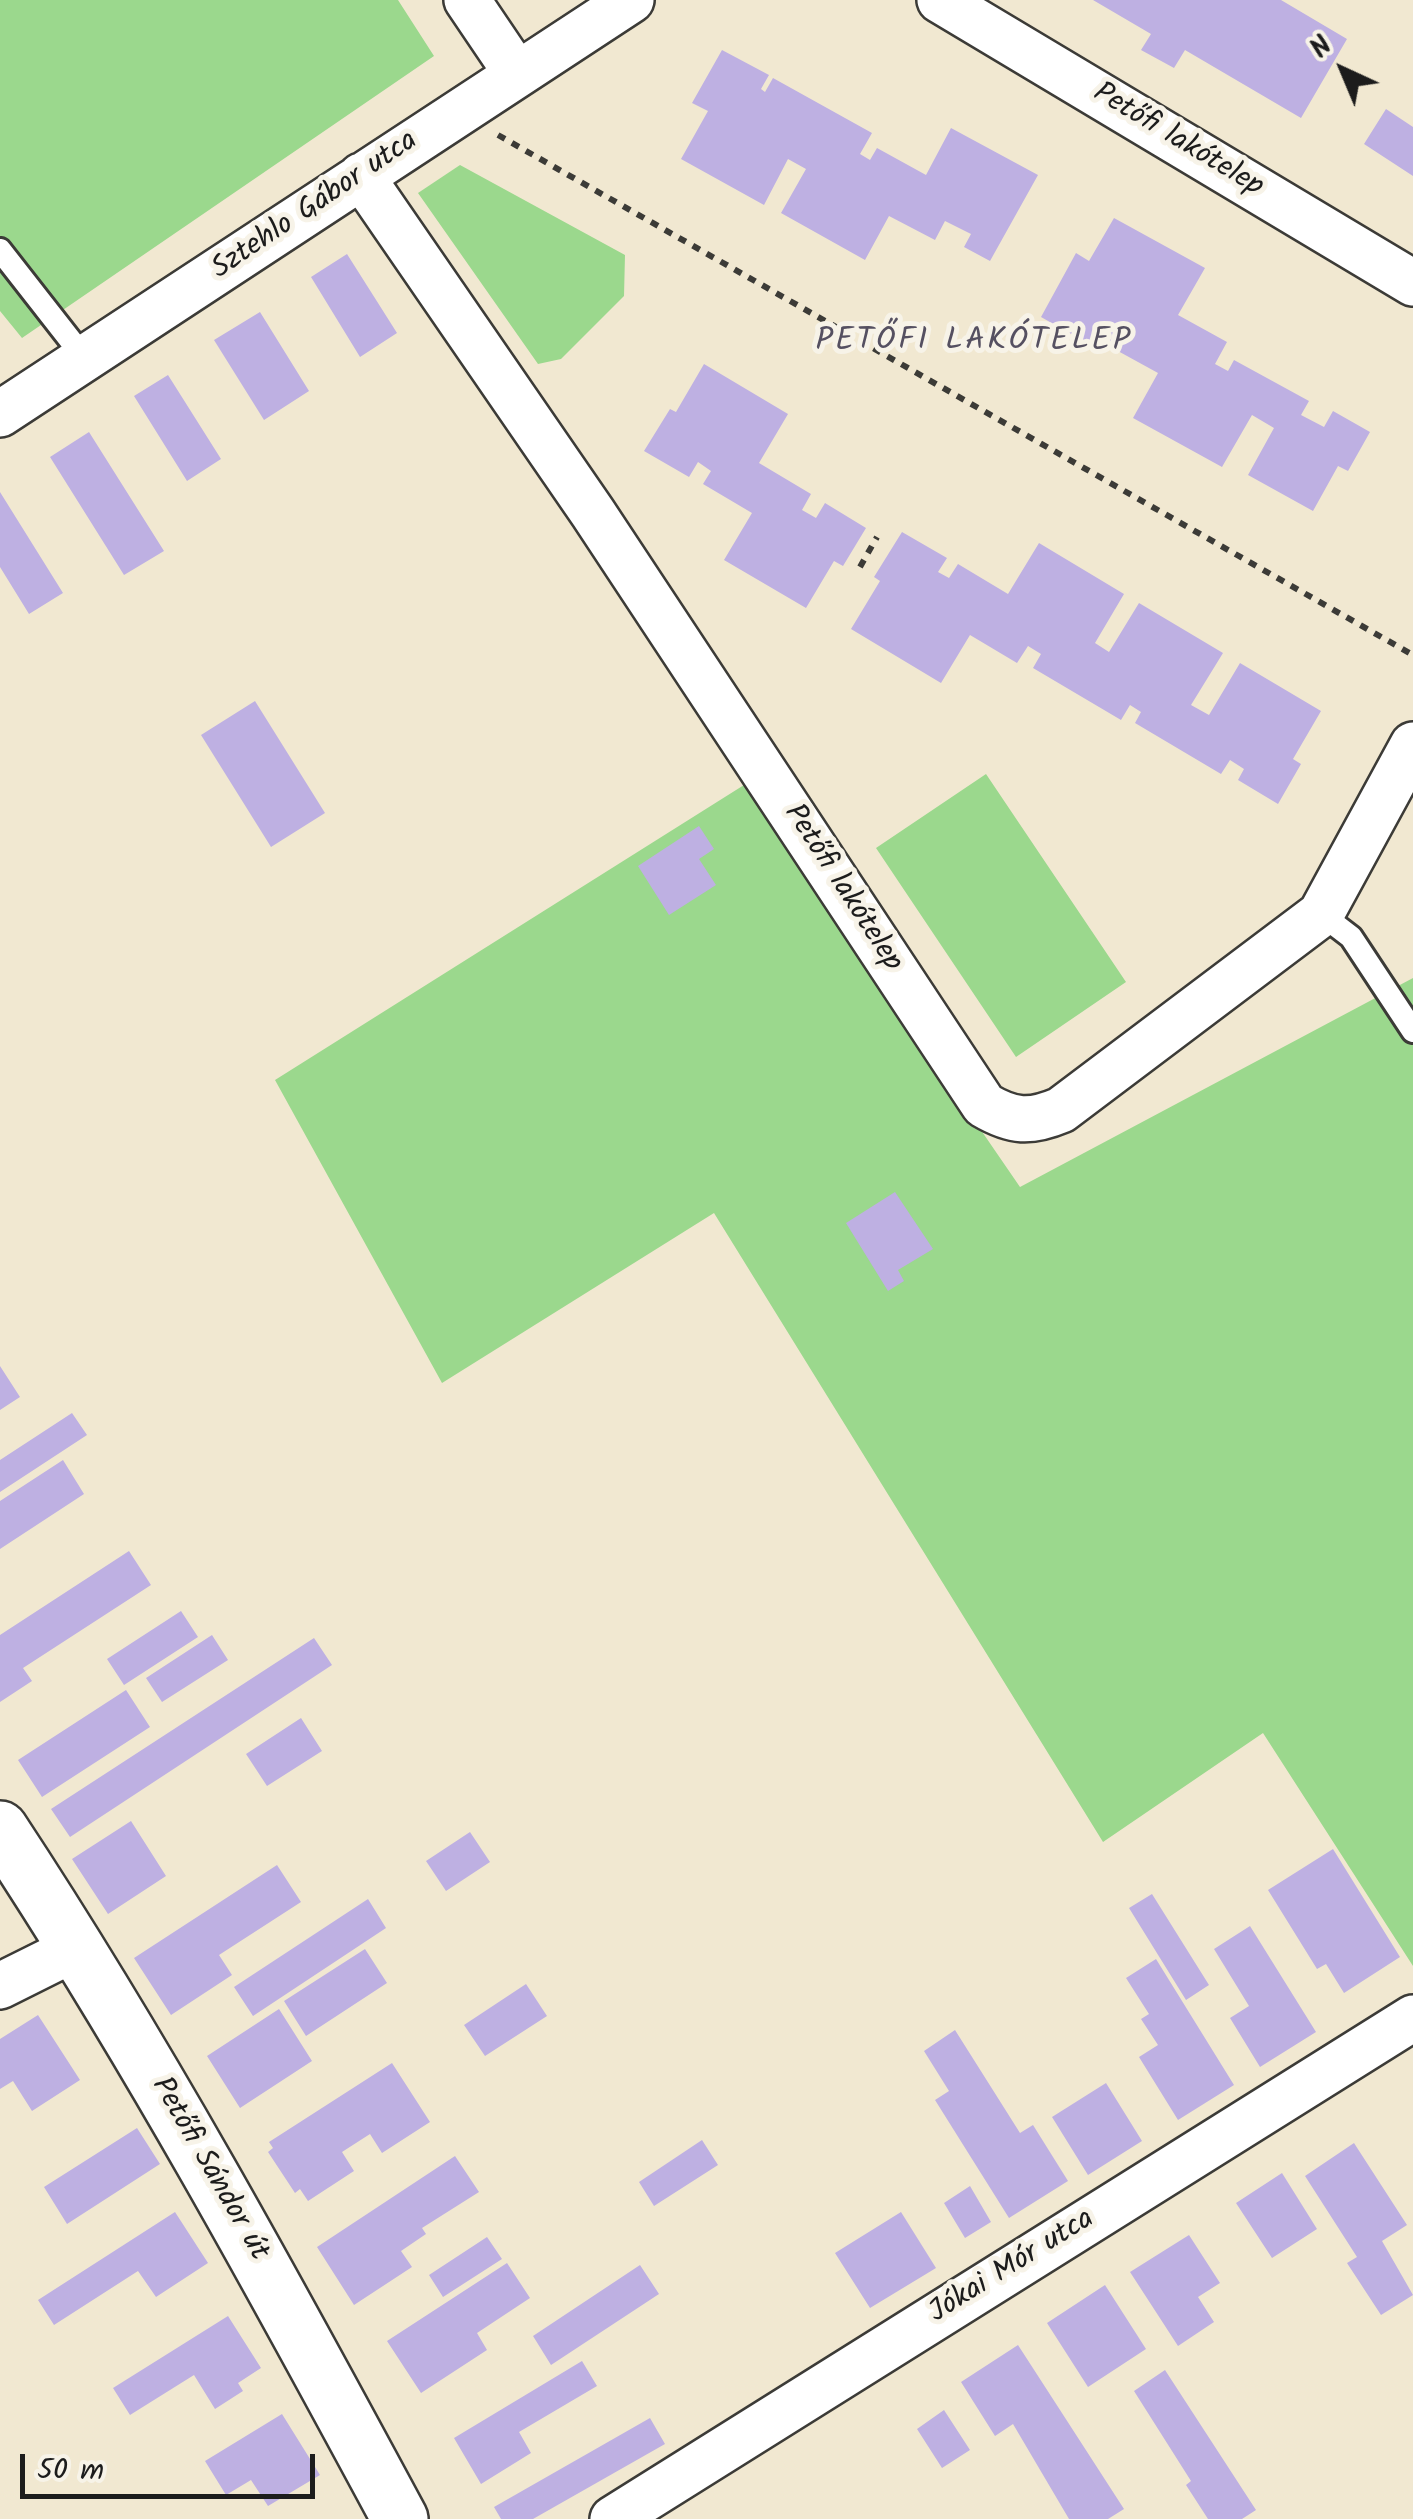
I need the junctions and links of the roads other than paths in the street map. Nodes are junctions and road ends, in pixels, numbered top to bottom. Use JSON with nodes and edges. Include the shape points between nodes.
{"nodes":[{"id":1,"x":467,"y":0,"type":"edge"},
{"id":2,"x":632,"y":0,"type":"edge"},
{"id":3,"x":940,"y":0,"type":"edge"},
{"id":4,"x":516,"y":74,"type":"junction"},
{"id":5,"x":360,"y":176,"type":"junction"},
{"id":6,"x":0,"y":250,"type":"edge"},
{"id":7,"x":1413,"y":283,"type":"edge"},
{"id":8,"x":86,"y":360,"type":"junction"},
{"id":9,"x":0,"y":414,"type":"edge"},
{"id":10,"x":1413,"y":744,"type":"edge"},
{"id":11,"x":1321,"y":914,"type":"junction"},
{"id":12,"x":1413,"y":1030,"type":"edge"},
{"id":13,"x":0,"y":1830,"type":"edge"},
{"id":14,"x":78,"y":1947,"type":"junction"},
{"id":15,"x":0,"y":1986,"type":"edge"},
{"id":16,"x":1413,"y":2018,"type":"edge"},
{"id":17,"x":400,"y":2519,"type":"edge"},
{"id":18,"x":613,"y":2519,"type":"edge"}],
"edges":[{"from":1,"to":4,"type":"street"},
{"from":2,"to":4,"type":"street","name":"Sztehlo Gábor utca"},
{"from":3,"to":7,"type":"street","name":"Petőfi lakótelep"},
{"from":4,"to":5,"type":"street","name":"Sztehlo Gábor utca"},
{"from":5,"to":8,"type":"street","name":"Sztehlo Gábor utca"},
{"from":5,"to":11,"type":"street","name":"Petőfi lakótelep","via":[[593,512],[984,1104],[1024,1122],[1061,1110]]},
{"from":6,"to":8,"type":"lane"},
{"from":8,"to":9,"type":"street","name":"Sztehlo Gábor utca"},
{"from":10,"to":11,"type":"street","name":"Petőfi lakótelep"},
{"from":11,"to":12,"type":"lane","via":[[1350,937]]},
{"from":13,"to":14,"type":"main road","name":"Petőfi Sándor út"},
{"from":14,"to":15,"type":"street"},
{"from":14,"to":17,"type":"main road","name":"Petőfi Sándor út","via":[[261,2260]]},
{"from":16,"to":18,"type":"street","name":"Jókai Mór utca"}]}
